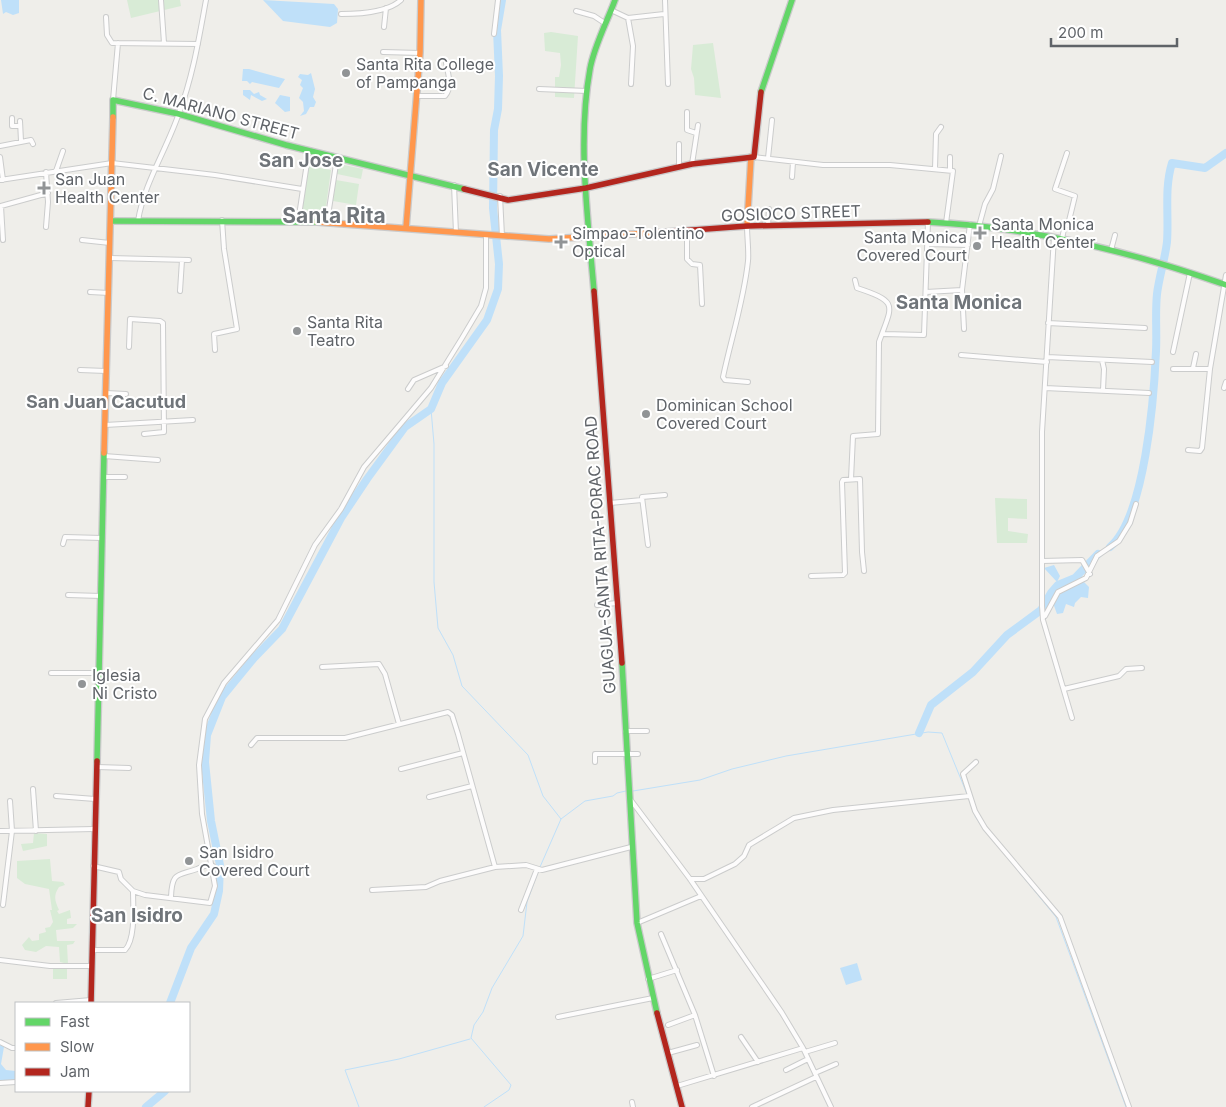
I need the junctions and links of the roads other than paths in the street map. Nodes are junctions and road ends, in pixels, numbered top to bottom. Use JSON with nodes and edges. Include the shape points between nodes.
{"nodes":[{"id":1,"x":161,"y":0,"type":"edge"},
{"id":2,"x":206,"y":0,"type":"edge"},
{"id":3,"x":400,"y":0,"type":"edge"},
{"id":4,"x":421,"y":0,"type":"edge"},
{"id":5,"x":498,"y":0,"type":"edge"},
{"id":6,"x":615,"y":0,"type":"edge"},
{"id":7,"x":665,"y":0,"type":"edge"},
{"id":8,"x":792,"y":0,"type":"edge"},
{"id":9,"x":386,"y":8,"type":"junction"},
{"id":10,"x":611,"y":10,"type":"junction"},
{"id":11,"x":576,"y":11,"type":"dead end"},
{"id":12,"x":341,"y":14,"type":"dead end"},
{"id":13,"x":664,"y":14,"type":"junction"},
{"id":14,"x":106,"y":17,"type":"dead end"},
{"id":15,"x":628,"y":18,"type":"junction"},
{"id":16,"x":606,"y":24,"type":"junction"},
{"id":17,"x":384,"y":27,"type":"dead end"},
{"id":18,"x":494,"y":34,"type":"dead end"},
{"id":19,"x":118,"y":43,"type":"junction"},
{"id":20,"x":164,"y":43,"type":"junction"},
{"id":21,"x":198,"y":44,"type":"junction"},
{"id":22,"x":383,"y":52,"type":"dead end"},
{"id":23,"x":420,"y":52,"type":"junction"},
{"id":24,"x":446,"y":63,"type":"dead end"},
{"id":25,"x":631,"y":84,"type":"dead end"},
{"id":26,"x":668,"y":84,"type":"dead end"},
{"id":27,"x":539,"y":89,"type":"dead end"},
{"id":28,"x":587,"y":91,"type":"junction"},
{"id":29,"x":417,"y":96,"type":"junction"},
{"id":30,"x":112,"y":100,"type":"junction"},
{"id":31,"x":687,"y":112,"type":"dead end"},
{"id":32,"x":179,"y":114,"type":"junction"},
{"id":33,"x":12,"y":118,"type":"dead end"},
{"id":34,"x":772,"y":120,"type":"dead end"},
{"id":35,"x":698,"y":125,"type":"dead end"},
{"id":36,"x":941,"y":127,"type":"dead end"},
{"id":37,"x":696,"y":133,"type":"junction"},
{"id":38,"x":21,"y":141,"type":"junction"},
{"id":39,"x":33,"y":144,"type":"dead end"},
{"id":40,"x":679,"y":144,"type":"dead end"},
{"id":41,"x":0,"y":146,"type":"edge"},
{"id":42,"x":309,"y":150,"type":"junction"},
{"id":43,"x":63,"y":151,"type":"dead end"},
{"id":44,"x":1067,"y":153,"type":"dead end"},
{"id":45,"x":1001,"y":156,"type":"dead end"},
{"id":46,"x":0,"y":157,"type":"edge"},
{"id":47,"x":752,"y":157,"type":"junction"},
{"id":48,"x":950,"y":157,"type":"dead end"},
{"id":49,"x":337,"y":158,"type":"junction"},
{"id":50,"x":768,"y":158,"type":"junction"},
{"id":51,"x":793,"y":162,"type":"junction"},
{"id":52,"x":112,"y":163,"type":"junction"},
{"id":53,"x":692,"y":164,"type":"junction"},
{"id":54,"x":679,"y":166,"type":"junction"},
{"id":55,"x":157,"y":168,"type":"junction"},
{"id":56,"x":935,"y":169,"type":"junction"},
{"id":57,"x":950,"y":170,"type":"junction"},
{"id":58,"x":56,"y":171,"type":"junction"},
{"id":59,"x":46,"y":172,"type":"junction"},
{"id":60,"x":411,"y":174,"type":"junction"},
{"id":61,"x":792,"y":177,"type":"dead end"},
{"id":62,"x":1,"y":180,"type":"edge"},
{"id":63,"x":454,"y":185,"type":"junction"},
{"id":64,"x":586,"y":188,"type":"junction"},
{"id":65,"x":302,"y":189,"type":"junction"},
{"id":66,"x":48,"y":193,"type":"junction"},
{"id":67,"x":499,"y":196,"type":"junction"},
{"id":68,"x":769,"y":209,"type":"dead end"},
{"id":69,"x":222,"y":220,"type":"junction"},
{"id":70,"x":111,"y":221,"type":"junction"},
{"id":71,"x":138,"y":221,"type":"junction"},
{"id":72,"x":298,"y":222,"type":"junction"},
{"id":73,"x":327,"y":222,"type":"junction"},
{"id":74,"x":928,"y":222,"type":"junction"},
{"id":75,"x":946,"y":223,"type":"junction"},
{"id":76,"x":970,"y":224,"type":"junction"},
{"id":77,"x":747,"y":226,"type":"junction"},
{"id":78,"x":768,"y":226,"type":"junction"},
{"id":79,"x":979,"y":226,"type":"junction"},
{"id":80,"x":46,"y":227,"type":"dead end"},
{"id":81,"x":406,"y":228,"type":"junction"},
{"id":82,"x":687,"y":232,"type":"junction"},
{"id":83,"x":456,"y":233,"type":"junction"},
{"id":84,"x":1116,"y":235,"type":"dead end"},
{"id":85,"x":488,"y":236,"type":"junction"},
{"id":86,"x":501,"y":236,"type":"junction"},
{"id":87,"x":1054,"y":237,"type":"junction"},
{"id":88,"x":590,"y":238,"type":"junction"},
{"id":89,"x":1062,"y":239,"type":"junction"},
{"id":90,"x":4,"y":240,"type":"dead end"},
{"id":91,"x":82,"y":240,"type":"dead end"},
{"id":92,"x":110,"y":242,"type":"junction"},
{"id":93,"x":927,"y":244,"type":"junction"},
{"id":94,"x":968,"y":245,"type":"junction"},
{"id":95,"x":1111,"y":250,"type":"junction"},
{"id":96,"x":110,"y":258,"type":"junction"},
{"id":97,"x":182,"y":260,"type":"junction"},
{"id":98,"x":190,"y":260,"type":"dead end"},
{"id":99,"x":1190,"y":273,"type":"junction"},
{"id":100,"x":1226,"y":275,"type":"edge"},
{"id":101,"x":855,"y":280,"type":"dead end"},
{"id":102,"x":1225,"y":284,"type":"edge"},
{"id":103,"x":962,"y":290,"type":"junction"},
{"id":104,"x":180,"y":291,"type":"dead end"},
{"id":105,"x":90,"y":292,"type":"dead end"},
{"id":106,"x":926,"y":292,"type":"junction"},
{"id":107,"x":109,"y":293,"type":"junction"},
{"id":108,"x":702,"y":304,"type":"dead end"},
{"id":109,"x":1048,"y":323,"type":"junction"},
{"id":110,"x":1145,"y":328,"type":"dead end"},
{"id":111,"x":964,"y":329,"type":"dead end"},
{"id":112,"x":884,"y":334,"type":"junction"},
{"id":113,"x":130,"y":347,"type":"dead end"},
{"id":114,"x":215,"y":350,"type":"dead end"},
{"id":115,"x":1173,"y":352,"type":"dead end"},
{"id":116,"x":1196,"y":354,"type":"dead end"},
{"id":117,"x":962,"y":355,"type":"dead end"},
{"id":118,"x":1047,"y":357,"type":"junction"},
{"id":119,"x":1102,"y":360,"type":"junction"},
{"id":120,"x":1046,"y":362,"type":"junction"},
{"id":121,"x":1152,"y":362,"type":"dead end"},
{"id":122,"x":446,"y":366,"type":"junction"},
{"id":123,"x":1193,"y":368,"type":"junction"},
{"id":124,"x":1210,"y":368,"type":"junction"},
{"id":125,"x":1173,"y":369,"type":"dead end"},
{"id":126,"x":80,"y":370,"type":"dead end"},
{"id":127,"x":106,"y":371,"type":"junction"},
{"id":128,"x":748,"y":382,"type":"dead end"},
{"id":129,"x":1226,"y":382,"type":"edge"},
{"id":130,"x":1045,"y":388,"type":"junction"},
{"id":131,"x":1224,"y":388,"type":"dead end"},
{"id":132,"x":408,"y":389,"type":"dead end"},
{"id":133,"x":1103,"y":390,"type":"junction"},
{"id":134,"x":106,"y":393,"type":"junction"},
{"id":135,"x":1149,"y":393,"type":"dead end"},
{"id":136,"x":126,"y":394,"type":"dead end"},
{"id":137,"x":81,"y":400,"type":"dead end"},
{"id":138,"x":105,"y":403,"type":"junction"},
{"id":139,"x":193,"y":420,"type":"dead end"},
{"id":140,"x":164,"y":423,"type":"junction"},
{"id":141,"x":105,"y":425,"type":"junction"},
{"id":142,"x":144,"y":434,"type":"dead end"},
{"id":143,"x":1188,"y":450,"type":"dead end"},
{"id":144,"x":104,"y":456,"type":"junction"},
{"id":145,"x":158,"y":460,"type":"dead end"},
{"id":146,"x":104,"y":477,"type":"junction"},
{"id":147,"x":125,"y":477,"type":"dead end"},
{"id":148,"x":851,"y":478,"type":"junction"},
{"id":149,"x":665,"y":495,"type":"dead end"},
{"id":150,"x":642,"y":500,"type":"junction"},
{"id":151,"x":610,"y":503,"type":"junction"},
{"id":152,"x":1136,"y":504,"type":"dead end"},
{"id":153,"x":102,"y":538,"type":"junction"},
{"id":154,"x":63,"y":544,"type":"dead end"},
{"id":155,"x":648,"y":545,"type":"dead end"},
{"id":156,"x":1042,"y":561,"type":"junction"},
{"id":157,"x":864,"y":571,"type":"dead end"},
{"id":158,"x":1090,"y":574,"type":"junction"},
{"id":159,"x":811,"y":576,"type":"dead end"},
{"id":160,"x":68,"y":596,"type":"dead end"},
{"id":161,"x":101,"y":596,"type":"junction"},
{"id":162,"x":617,"y":603,"type":"junction"},
{"id":163,"x":597,"y":605,"type":"dead end"},
{"id":164,"x":1044,"y":615,"type":"junction"},
{"id":165,"x":322,"y":666,"type":"dead end"},
{"id":166,"x":1142,"y":668,"type":"dead end"},
{"id":167,"x":51,"y":673,"type":"dead end"},
{"id":168,"x":100,"y":673,"type":"junction"},
{"id":169,"x":1064,"y":688,"type":"junction"},
{"id":170,"x":1072,"y":718,"type":"dead end"},
{"id":171,"x":400,"y":724,"type":"junction"},
{"id":172,"x":625,"y":731,"type":"junction"},
{"id":173,"x":647,"y":731,"type":"dead end"},
{"id":174,"x":251,"y":745,"type":"dead end"},
{"id":175,"x":463,"y":753,"type":"junction"},
{"id":176,"x":626,"y":754,"type":"junction"},
{"id":177,"x":638,"y":754,"type":"dead end"},
{"id":178,"x":595,"y":762,"type":"dead end"},
{"id":179,"x":976,"y":762,"type":"dead end"},
{"id":180,"x":97,"y":767,"type":"junction"},
{"id":181,"x":130,"y":768,"type":"dead end"},
{"id":182,"x":400,"y":769,"type":"dead end"},
{"id":183,"x":472,"y":786,"type":"junction"},
{"id":184,"x":33,"y":789,"type":"dead end"},
{"id":185,"x":628,"y":794,"type":"junction"},
{"id":186,"x":56,"y":796,"type":"dead end"},
{"id":187,"x":969,"y":796,"type":"junction"},
{"id":188,"x":429,"y":797,"type":"dead end"},
{"id":189,"x":95,"y":799,"type":"junction"},
{"id":190,"x":10,"y":801,"type":"dead end"},
{"id":191,"x":94,"y":829,"type":"junction"},
{"id":192,"x":0,"y":831,"type":"edge"},
{"id":193,"x":12,"y":831,"type":"junction"},
{"id":194,"x":36,"y":831,"type":"junction"},
{"id":195,"x":631,"y":847,"type":"junction"},
{"id":196,"x":93,"y":866,"type":"junction"},
{"id":197,"x":212,"y":866,"type":"junction"},
{"id":198,"x":495,"y":866,"type":"junction"},
{"id":199,"x":537,"y":869,"type":"junction"},
{"id":200,"x":690,"y":879,"type":"junction"},
{"id":201,"x":372,"y":890,"type":"dead end"},
{"id":202,"x":132,"y":891,"type":"junction"},
{"id":203,"x":700,"y":896,"type":"junction"},
{"id":204,"x":171,"y":897,"type":"junction"},
{"id":205,"x":3,"y":905,"type":"dead end"},
{"id":206,"x":521,"y":910,"type":"dead end"},
{"id":207,"x":637,"y":923,"type":"junction"},
{"id":208,"x":661,"y":934,"type":"dead end"},
{"id":209,"x":91,"y":950,"type":"junction"},
{"id":210,"x":0,"y":960,"type":"edge"},
{"id":211,"x":91,"y":966,"type":"junction"},
{"id":212,"x":677,"y":970,"type":"junction"},
{"id":213,"x":648,"y":979,"type":"junction"},
{"id":214,"x":653,"y":998,"type":"junction"},
{"id":215,"x":91,"y":1002,"type":"edge"},
{"id":216,"x":695,"y":1014,"type":"junction"},
{"id":217,"x":558,"y":1017,"type":"dead end"},
{"id":218,"x":668,"y":1025,"type":"dead end"},
{"id":219,"x":741,"y":1037,"type":"dead end"},
{"id":220,"x":0,"y":1042,"type":"edge"},
{"id":221,"x":835,"y":1043,"type":"dead end"},
{"id":222,"x":698,"y":1045,"type":"dead end"},
{"id":223,"x":15,"y":1048,"type":"edge"},
{"id":224,"x":804,"y":1050,"type":"junction"},
{"id":225,"x":668,"y":1053,"type":"junction"},
{"id":226,"x":808,"y":1059,"type":"junction"},
{"id":227,"x":758,"y":1062,"type":"junction"},
{"id":228,"x":836,"y":1064,"type":"dead end"},
{"id":229,"x":786,"y":1070,"type":"dead end"},
{"id":230,"x":815,"y":1075,"type":"junction"},
{"id":231,"x":714,"y":1076,"type":"junction"},
{"id":232,"x":15,"y":1082,"type":"edge"},
{"id":233,"x":0,"y":1083,"type":"edge"},
{"id":234,"x":677,"y":1086,"type":"junction"},
{"id":235,"x":89,"y":1092,"type":"edge"},
{"id":236,"x":88,"y":1107,"type":"edge"},
{"id":237,"x":682,"y":1107,"type":"edge"},
{"id":238,"x":752,"y":1107,"type":"edge"},
{"id":239,"x":831,"y":1107,"type":"edge"},
{"id":240,"x":1129,"y":1107,"type":"edge"}],
"edges":[{"from":1,"to":20,"type":"street"},
{"from":2,"to":21,"type":"street"},
{"from":3,"to":9,"type":"street"},
{"from":4,"to":23,"type":"street"},
{"from":5,"to":18,"type":"street"},
{"from":6,"to":10,"type":"street","name":"GUAGUA-SANTA RITA-PORAC ROAD"},
{"from":7,"to":13,"type":"street"},
{"from":8,"to":47,"type":"street","via":[[762,89]]},
{"from":9,"to":12,"type":"street"},
{"from":9,"to":17,"type":"street"},
{"from":10,"to":15,"type":"street"},
{"from":10,"to":16,"type":"street","name":"GUAGUA-SANTA RITA-PORAC ROAD"},
{"from":11,"to":16,"type":"street","via":[[594,16]]},
{"from":13,"to":15,"type":"street"},
{"from":13,"to":26,"type":"street"},
{"from":14,"to":19,"type":"street","via":[[108,39]]},
{"from":15,"to":25,"type":"street","via":[[633,46]]},
{"from":16,"to":28,"type":"street","name":"GUAGUA-SANTA RITA-PORAC ROAD","via":[[590,68]]},
{"from":19,"to":20,"type":"street"},
{"from":19,"to":30,"type":"street"},
{"from":20,"to":21,"type":"street"},
{"from":21,"to":32,"type":"street"},
{"from":22,"to":23,"type":"street"},
{"from":23,"to":29,"type":"street"},
{"from":24,"to":29,"type":"street","via":[[448,93],[445,96]]},
{"from":27,"to":28,"type":"street"},
{"from":28,"to":64,"type":"street","name":"GUAGUA-SANTA RITA-PORAC ROAD"},
{"from":29,"to":60,"type":"street"},
{"from":30,"to":32,"type":"street","name":"C. MARIANO STREET"},
{"from":30,"to":52,"type":"street"},
{"from":31,"to":37,"type":"street","via":[[687,130]]},
{"from":32,"to":42,"type":"street","name":"C. MARIANO STREET"},
{"from":32,"to":55,"type":"street"},
{"from":33,"to":38,"type":"street","via":[[12,126],[20,123]]},
{"from":34,"to":50,"type":"street"},
{"from":35,"to":37,"type":"street"},
{"from":36,"to":56,"type":"street","via":[[936,134]]},
{"from":37,"to":53,"type":"street"},
{"from":38,"to":39,"type":"street","via":[[31,140]]},
{"from":38,"to":41,"type":"street"},
{"from":40,"to":54,"type":"street"},
{"from":42,"to":49,"type":"street","name":"C. MARIANO STREET"},
{"from":42,"to":65,"type":"street"},
{"from":43,"to":58,"type":"street"},
{"from":44,"to":89,"type":"street","via":[[1055,189],[1075,196]]},
{"from":45,"to":79,"type":"street","via":[[994,189],[985,204]]},
{"from":46,"to":62,"type":"street"},
{"from":47,"to":50,"type":"street"},
{"from":47,"to":53,"type":"street","name":"C. MARIANO STREET"},
{"from":47,"to":77,"type":"street"},
{"from":48,"to":57,"type":"street"},
{"from":49,"to":60,"type":"street","name":"C. MARIANO STREET"},
{"from":49,"to":73,"type":"street"},
{"from":50,"to":51,"type":"street"},
{"from":51,"to":56,"type":"street"},
{"from":51,"to":61,"type":"street"},
{"from":52,"to":55,"type":"street"},
{"from":52,"to":58,"type":"street"},
{"from":52,"to":70,"type":"street"},
{"from":53,"to":54,"type":"street","name":"C. MARIANO STREET"},
{"from":54,"to":64,"type":"street","name":"C. MARIANO STREET"},
{"from":55,"to":65,"type":"street"},
{"from":55,"to":71,"type":"street"},
{"from":56,"to":57,"type":"street"},
{"from":57,"to":75,"type":"street","via":[[953,171]]},
{"from":58,"to":59,"type":"street"},
{"from":59,"to":62,"type":"street"},
{"from":59,"to":66,"type":"street"},
{"from":60,"to":63,"type":"street","name":"C. MARIANO STREET"},
{"from":60,"to":81,"type":"street"},
{"from":63,"to":67,"type":"street","name":"C. MARIANO STREET"},
{"from":63,"to":83,"type":"street"},
{"from":64,"to":67,"type":"street","name":"C. MARIANO STREET","via":[[508,200]]},
{"from":64,"to":88,"type":"street","name":"GUAGUA-SANTA RITA-PORAC ROAD"},
{"from":65,"to":72,"type":"street"},
{"from":66,"to":80,"type":"street"},
{"from":66,"to":90,"type":"street","via":[[1,206]]},
{"from":67,"to":86,"type":"street"},
{"from":68,"to":78,"type":"street"},
{"from":69,"to":71,"type":"street","name":"GOSIOCO STREET"},
{"from":69,"to":72,"type":"street","name":"GOSIOCO STREET"},
{"from":69,"to":114,"type":"street","via":[[237,330],[214,334]]},
{"from":70,"to":71,"type":"street","name":"GOSIOCO STREET"},
{"from":70,"to":92,"type":"street"},
{"from":72,"to":73,"type":"street","name":"GOSIOCO STREET"},
{"from":73,"to":81,"type":"street","name":"GOSIOCO STREET"},
{"from":74,"to":75,"type":"street","name":"GOSIOCO STREET"},
{"from":74,"to":78,"type":"street","name":"GOSIOCO STREET"},
{"from":74,"to":93,"type":"street"},
{"from":75,"to":76,"type":"street","name":"GOSIOCO STREET"},
{"from":76,"to":79,"type":"street","name":"GOSIOCO STREET"},
{"from":76,"to":94,"type":"street"},
{"from":77,"to":78,"type":"street","name":"GOSIOCO STREET"},
{"from":77,"to":82,"type":"street","name":"GOSIOCO STREET"},
{"from":77,"to":128,"type":"street","via":[[749,258],[723,377],[725,380]]},
{"from":79,"to":87,"type":"street","name":"GOSIOCO STREET"},
{"from":81,"to":83,"type":"street","name":"GOSIOCO STREET"},
{"from":82,"to":88,"type":"street","name":"GOSIOCO STREET"},
{"from":82,"to":108,"type":"street","via":[[687,259],[700,265]]},
{"from":83,"to":85,"type":"street","name":"GOSIOCO STREET"},
{"from":84,"to":95,"type":"street"},
{"from":85,"to":86,"type":"street","name":"GOSIOCO STREET"},
{"from":85,"to":122,"type":"street","via":[[486,288],[480,306]]},
{"from":86,"to":88,"type":"street","name":"GOSIOCO STREET"},
{"from":87,"to":89,"type":"street","name":"GOSIOCO STREET"},
{"from":87,"to":109,"type":"street"},
{"from":88,"to":151,"type":"street","name":"GUAGUA-SANTA RITA-PORAC ROAD"},
{"from":89,"to":95,"type":"street","name":"GOSIOCO STREET"},
{"from":91,"to":92,"type":"street"},
{"from":92,"to":96,"type":"street"},
{"from":93,"to":94,"type":"street"},
{"from":93,"to":106,"type":"street"},
{"from":94,"to":103,"type":"street"},
{"from":95,"to":99,"type":"street","name":"GOSIOCO STREET"},
{"from":96,"to":97,"type":"street"},
{"from":96,"to":107,"type":"street"},
{"from":97,"to":98,"type":"street"},
{"from":97,"to":104,"type":"street"},
{"from":99,"to":102,"type":"street","name":"GOSIOCO STREET"},
{"from":99,"to":115,"type":"street"},
{"from":100,"to":102,"type":"street"},
{"from":101,"to":112,"type":"street","via":[[857,288],[875,293],[890,304],[891,312]]},
{"from":102,"to":124,"type":"street"},
{"from":103,"to":106,"type":"street"},
{"from":103,"to":111,"type":"street"},
{"from":105,"to":107,"type":"street"},
{"from":106,"to":112,"type":"street","via":[[924,335]]},
{"from":107,"to":127,"type":"street"},
{"from":109,"to":110,"type":"street"},
{"from":109,"to":118,"type":"street"},
{"from":112,"to":148,"type":"street","via":[[879,342],[878,434],[853,436]]},
{"from":113,"to":140,"type":"street","via":[[130,319],[163,323]]},
{"from":116,"to":123,"type":"street"},
{"from":117,"to":120,"type":"street"},
{"from":118,"to":119,"type":"street"},
{"from":118,"to":120,"type":"street"},
{"from":119,"to":121,"type":"street"},
{"from":119,"to":133,"type":"street"},
{"from":120,"to":130,"type":"street"},
{"from":122,"to":132,"type":"street","via":[[414,380]]},
{"from":122,"to":197,"type":"street","via":[[364,467],[315,545],[278,620],[224,683],[210,707],[202,733],[198,765]]},
{"from":123,"to":124,"type":"street"},
{"from":123,"to":125,"type":"street"},
{"from":124,"to":143,"type":"street","via":[[1202,448],[1200,451]]},
{"from":126,"to":127,"type":"street"},
{"from":127,"to":134,"type":"street"},
{"from":129,"to":131,"type":"street"},
{"from":130,"to":133,"type":"street"},
{"from":130,"to":156,"type":"street"},
{"from":133,"to":135,"type":"street"},
{"from":134,"to":136,"type":"street"},
{"from":134,"to":138,"type":"street"},
{"from":137,"to":138,"type":"street"},
{"from":138,"to":141,"type":"street"},
{"from":139,"to":140,"type":"street"},
{"from":140,"to":141,"type":"street"},
{"from":140,"to":142,"type":"street","via":[[162,433]]},
{"from":141,"to":144,"type":"street"},
{"from":144,"to":145,"type":"street"},
{"from":144,"to":146,"type":"street"},
{"from":146,"to":147,"type":"street"},
{"from":146,"to":153,"type":"street"},
{"from":148,"to":157,"type":"street","via":[[860,479]]},
{"from":148,"to":159,"type":"street","via":[[842,482],[845,573]]},
{"from":149,"to":150,"type":"street","via":[[642,497]]},
{"from":150,"to":151,"type":"street"},
{"from":150,"to":155,"type":"street"},
{"from":151,"to":162,"type":"street","name":"GUAGUA-SANTA RITA-PORAC ROAD"},
{"from":152,"to":158,"type":"street","via":[[1122,537],[1097,556]]},
{"from":153,"to":154,"type":"street","via":[[65,537]]},
{"from":153,"to":161,"type":"street"},
{"from":156,"to":158,"type":"street","via":[[1082,560]]},
{"from":156,"to":164,"type":"street"},
{"from":158,"to":164,"type":"street","via":[[1058,592]]},
{"from":160,"to":161,"type":"street"},
{"from":161,"to":168,"type":"street"},
{"from":162,"to":163,"type":"street"},
{"from":162,"to":172,"type":"street","name":"GUAGUA-SANTA RITA-PORAC ROAD"},
{"from":164,"to":169,"type":"street"},
{"from":165,"to":171,"type":"street","via":[[380,664]]},
{"from":166,"to":169,"type":"street","via":[[1126,669],[1119,676]]},
{"from":167,"to":168,"type":"street"},
{"from":168,"to":180,"type":"street"},
{"from":169,"to":170,"type":"street"},
{"from":171,"to":174,"type":"street","via":[[346,738],[257,738]]},
{"from":171,"to":175,"type":"street","via":[[448,712],[452,715]]},
{"from":172,"to":173,"type":"street"},
{"from":172,"to":176,"type":"street","name":"GUAGUA-SANTA RITA-PORAC ROAD"},
{"from":175,"to":182,"type":"street"},
{"from":175,"to":183,"type":"street"},
{"from":176,"to":177,"type":"street"},
{"from":176,"to":178,"type":"street","via":[[595,754]]},
{"from":176,"to":185,"type":"street","name":"GUAGUA-SANTA RITA-PORAC ROAD"},
{"from":179,"to":187,"type":"street","via":[[963,774]]},
{"from":180,"to":181,"type":"street"},
{"from":180,"to":189,"type":"street"},
{"from":183,"to":188,"type":"street"},
{"from":183,"to":198,"type":"street"},
{"from":184,"to":194,"type":"street"},
{"from":185,"to":195,"type":"street","name":"GUAGUA-SANTA RITA-PORAC ROAD"},
{"from":185,"to":200,"type":"street"},
{"from":186,"to":189,"type":"street"},
{"from":187,"to":200,"type":"street","via":[[825,811],[794,818],[748,845],[744,856],[735,864],[704,879]]},
{"from":187,"to":240,"type":"street","via":[[985,828],[1060,917]]},
{"from":189,"to":191,"type":"street"},
{"from":190,"to":193,"type":"street"},
{"from":191,"to":194,"type":"street"},
{"from":191,"to":196,"type":"street"},
{"from":192,"to":193,"type":"street"},
{"from":193,"to":194,"type":"street"},
{"from":193,"to":205,"type":"street"},
{"from":195,"to":199,"type":"street"},
{"from":195,"to":207,"type":"street","name":"GUAGUA-SANTA RITA-PORAC ROAD"},
{"from":196,"to":202,"type":"street","via":[[118,870]]},
{"from":196,"to":209,"type":"street"},
{"from":197,"to":204,"type":"street","via":[[203,865],[177,876],[171,884]]},
{"from":197,"to":204,"type":"street","via":[[215,886],[210,903]]},
{"from":198,"to":199,"type":"street","via":[[526,865]]},
{"from":198,"to":201,"type":"street","via":[[426,887]]},
{"from":199,"to":206,"type":"street"},
{"from":200,"to":203,"type":"street"},
{"from":202,"to":204,"type":"street"},
{"from":202,"to":209,"type":"street","via":[[133,915],[128,947],[121,951]]},
{"from":203,"to":207,"type":"street"},
{"from":203,"to":224,"type":"street","via":[[769,993]]},
{"from":207,"to":213,"type":"street","name":"GUAGUA-SANTA RITA-PORAC ROAD"},
{"from":208,"to":212,"type":"street"},
{"from":209,"to":211,"type":"street"},
{"from":210,"to":211,"type":"street","via":[[50,966]]},
{"from":211,"to":215,"type":"street"},
{"from":212,"to":213,"type":"street"},
{"from":212,"to":216,"type":"street"},
{"from":213,"to":214,"type":"street","name":"GUAGUA-SANTA RITA-PORAC ROAD"},
{"from":214,"to":217,"type":"street"},
{"from":214,"to":225,"type":"street","name":"GUAGUA-SANTA RITA-PORAC ROAD"},
{"from":216,"to":218,"type":"street"},
{"from":216,"to":231,"type":"street"},
{"from":219,"to":227,"type":"street"},
{"from":220,"to":223,"type":"street"},
{"from":221,"to":224,"type":"street"},
{"from":222,"to":225,"type":"street"},
{"from":224,"to":226,"type":"street"},
{"from":224,"to":227,"type":"street"},
{"from":225,"to":234,"type":"street","name":"GUAGUA-SANTA RITA-PORAC ROAD"},
{"from":226,"to":229,"type":"street"},
{"from":226,"to":230,"type":"street"},
{"from":227,"to":231,"type":"street"},
{"from":228,"to":230,"type":"street"},
{"from":230,"to":238,"type":"street"},
{"from":230,"to":239,"type":"street"},
{"from":231,"to":234,"type":"street"},
{"from":232,"to":233,"type":"street"},
{"from":234,"to":237,"type":"street","name":"GUAGUA-SANTA RITA-PORAC ROAD"},
{"from":235,"to":236,"type":"street"}]}
